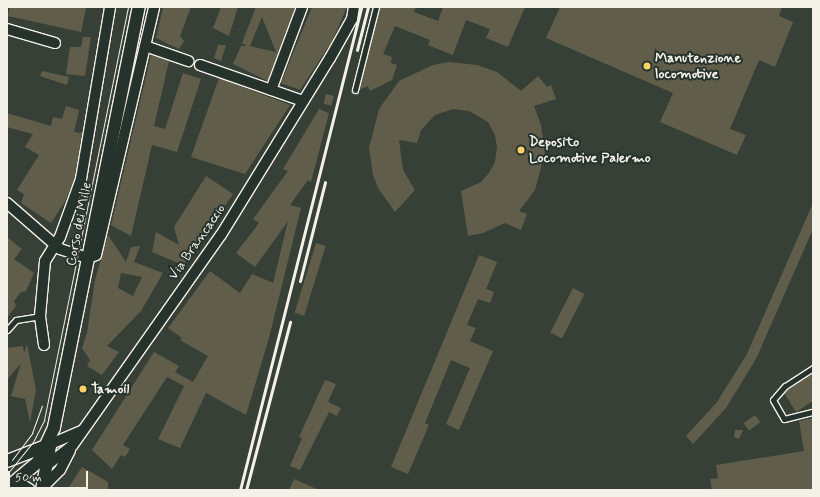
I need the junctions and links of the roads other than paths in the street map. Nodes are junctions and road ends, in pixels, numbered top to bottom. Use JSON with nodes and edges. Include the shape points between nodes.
{"nodes":[{"id":1,"x":110,"y":7,"type":"edge"},
{"id":2,"x":139,"y":7,"type":"edge"},
{"id":3,"x":154,"y":7,"type":"edge"},
{"id":4,"x":302,"y":7,"type":"edge"},
{"id":5,"x":354,"y":7,"type":"edge"},
{"id":6,"x":376,"y":7,"type":"edge"},
{"id":7,"x":7,"y":29,"type":"edge"},
{"id":8,"x":55,"y":42,"type":"dead end"},
{"id":9,"x":145,"y":46,"type":"junction"},
{"id":10,"x":188,"y":61,"type":"dead end"},
{"id":11,"x":200,"y":65,"type":"dead end"},
{"id":12,"x":271,"y":90,"type":"junction"},
{"id":13,"x":355,"y":90,"type":"dead end"},
{"id":14,"x":304,"y":101,"type":"junction"},
{"id":15,"x":7,"y":202,"type":"edge"},
{"id":16,"x":55,"y":246,"type":"junction"},
{"id":17,"x":87,"y":258,"type":"junction"},
{"id":18,"x":40,"y":316,"type":"junction"},
{"id":19,"x":7,"y":330,"type":"edge"},
{"id":20,"x":44,"y":345,"type":"dead end"},
{"id":21,"x":813,"y":368,"type":"edge"},
{"id":22,"x":813,"y":412,"type":"edge"},
{"id":23,"x":84,"y":428,"type":"junction"},
{"id":24,"x":48,"y":445,"type":"junction"},
{"id":25,"x":72,"y":446,"type":"junction"},
{"id":26,"x":7,"y":461,"type":"edge"},
{"id":27,"x":46,"y":466,"type":"junction"},
{"id":28,"x":9,"y":486,"type":"edge"},
{"id":29,"x":45,"y":489,"type":"edge"},
{"id":30,"x":29,"y":490,"type":"edge"}],
"edges":[{"from":1,"to":16,"type":"street","via":[[81,180]]},
{"from":2,"to":17,"type":"street","name":"Corso dei Mille"},
{"from":3,"to":9,"type":"street"},
{"from":4,"to":12,"type":"street"},
{"from":5,"to":14,"type":"street","name":"Via Brancaccio","via":[[352,19]]},
{"from":6,"to":13,"type":"lane"},
{"from":7,"to":8,"type":"street"},
{"from":9,"to":10,"type":"street"},
{"from":9,"to":17,"type":"street","via":[[97,251],[92,258]]},
{"from":11,"to":12,"type":"street"},
{"from":12,"to":14,"type":"street"},
{"from":14,"to":23,"type":"street","name":"Via Brancaccio","via":[[221,235]]},
{"from":15,"to":16,"type":"street"},
{"from":16,"to":17,"type":"street"},
{"from":16,"to":18,"type":"street","via":[[45,261]]},
{"from":17,"to":24,"type":"street","name":"Corso dei Mille","via":[[54,427]]},
{"from":18,"to":19,"type":"lane","via":[[16,320]]},
{"from":18,"to":20,"type":"street"},
{"from":21,"to":22,"type":"lane","via":[[785,386],[773,400],[784,419]]},
{"from":23,"to":24,"type":"street","via":[[72,436]]},
{"from":23,"to":25,"type":"street","name":"Via Brancaccio"},
{"from":24,"to":26,"type":"street"},
{"from":24,"to":27,"type":"street"},
{"from":24,"to":28,"type":"street","via":[[32,468]]},
{"from":25,"to":27,"type":"street","name":"Via Brancaccio"},
{"from":25,"to":29,"type":"street","via":[[60,470]]},
{"from":27,"to":29,"type":"street"},
{"from":28,"to":30,"type":"street","via":[[20,485]]}]}
